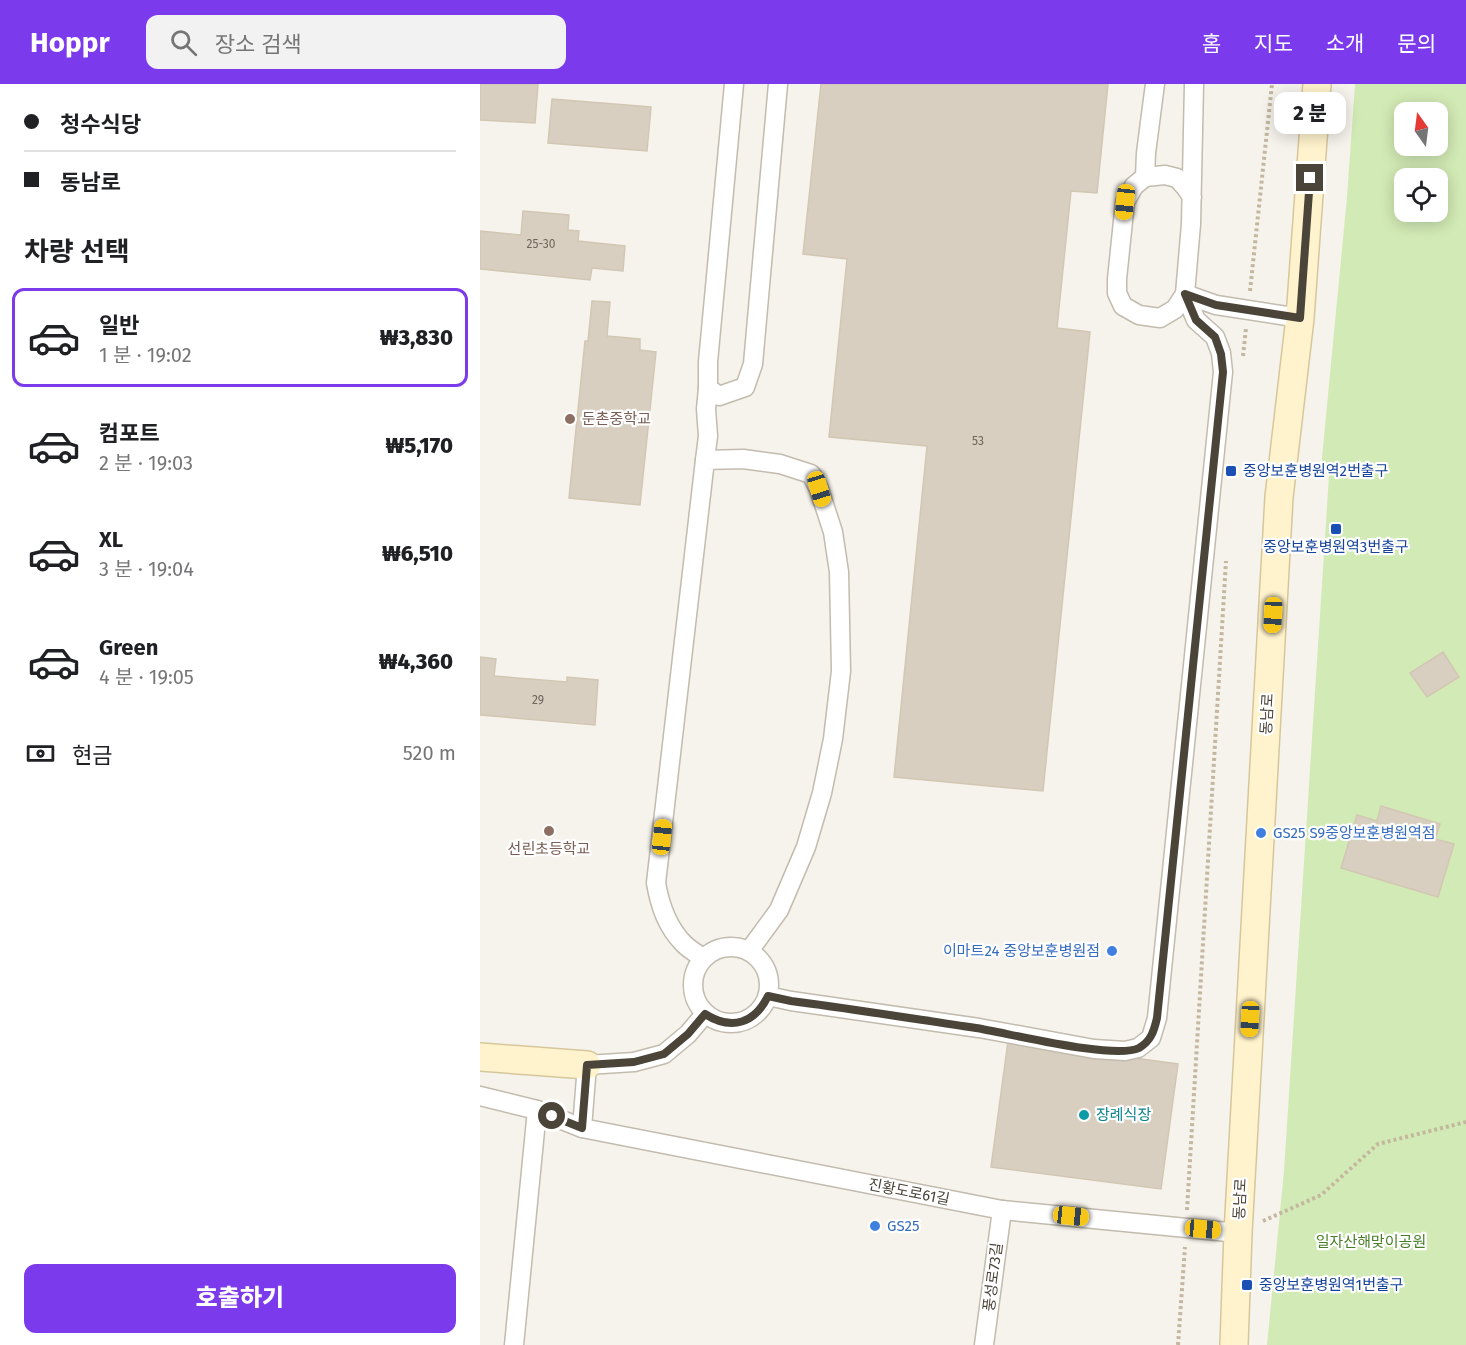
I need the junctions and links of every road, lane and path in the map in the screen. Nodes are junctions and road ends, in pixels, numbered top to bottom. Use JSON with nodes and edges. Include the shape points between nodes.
{"nodes":[{"id":1,"x":734,"y":84,"type":"edge"},
{"id":2,"x":778,"y":84,"type":"edge"},
{"id":3,"x":1155,"y":84,"type":"edge"},
{"id":4,"x":1194,"y":84,"type":"edge"},
{"id":5,"x":1272,"y":84,"type":"edge"},
{"id":6,"x":1317,"y":84,"type":"edge"},
{"id":7,"x":1145,"y":177,"type":"junction"},
{"id":8,"x":1192,"y":197,"type":"junction"},
{"id":9,"x":1185,"y":294,"type":"junction"},
{"id":10,"x":1248,"y":309,"type":"junction"},
{"id":11,"x":1300,"y":318,"type":"junction"},
{"id":12,"x":1242,"y":367,"type":"dead end"},
{"id":13,"x":708,"y":388,"type":"junction"},
{"id":14,"x":705,"y":460,"type":"junction"},
{"id":15,"x":1226,"y":553,"type":"dead end"},
{"id":16,"x":749,"y":951,"type":"junction"},
{"id":17,"x":703,"y":958,"type":"junction"},
{"id":18,"x":768,"y":996,"type":"junction"},
{"id":19,"x":705,"y":1014,"type":"junction"},
{"id":20,"x":480,"y":1057,"type":"edge"},
{"id":21,"x":587,"y":1065,"type":"junction"},
{"id":22,"x":480,"y":1096,"type":"edge"},
{"id":23,"x":537,"y":1110,"type":"junction"},
{"id":24,"x":1466,"y":1122,"type":"edge"},
{"id":25,"x":582,"y":1128,"type":"junction"},
{"id":26,"x":1002,"y":1210,"type":"junction"},
{"id":27,"x":1186,"y":1228,"type":"junction"},
{"id":28,"x":1238,"y":1233,"type":"junction"},
{"id":29,"x":514,"y":1345,"type":"edge"},
{"id":30,"x":984,"y":1345,"type":"edge"},
{"id":31,"x":1178,"y":1345,"type":"edge"},
{"id":32,"x":1234,"y":1345,"type":"edge"}],
"edges":[{"from":1,"to":13,"type":"street"},
{"from":2,"to":13,"type":"street","via":[[753,364],[744,387],[720,396]]},
{"from":3,"to":7,"type":"street"},
{"from":4,"to":8,"type":"street"},
{"from":5,"to":10,"type":"path"},
{"from":6,"to":11,"type":"main road","name":"동남로"},
{"from":7,"to":8,"type":"street","via":[[1176,178]]},
{"from":7,"to":9,"type":"street","via":[[1125,202],[1117,293],[1123,306],[1138,315],[1160,318],[1175,309]]},
{"from":8,"to":9,"type":"street"},
{"from":9,"to":10,"type":"street","via":[[1216,305]]},
{"from":9,"to":18,"type":"street","via":[[1196,320],[1215,337],[1223,372],[1157,1018],[1151,1038],[1138,1048],[1125,1051],[1094,1049]]},
{"from":10,"to":11,"type":"street"},
{"from":10,"to":12,"type":"path"},
{"from":11,"to":28,"type":"main road","name":"동남로","via":[[1279,497]]},
{"from":13,"to":14,"type":"street"},
{"from":14,"to":16,"type":"street","via":[[743,459],[780,464],[811,474],[833,532],[839,572],[841,671],[822,793],[806,847],[779,910]]},
{"from":14,"to":17,"type":"street","via":[[656,883],[669,925],[684,944]]},
{"from":15,"to":27,"type":"path"},
{"from":16,"to":17,"type":"street","via":[[725,947]]},
{"from":16,"to":18,"type":"street","via":[[766,970]]},
{"from":17,"to":19,"type":"street","via":[[692,981],[697,1005]]},
{"from":18,"to":19,"type":"street","via":[[753,1017],[741,1022],[716,1021]]},
{"from":19,"to":21,"type":"street","via":[[664,1054],[634,1062]]},
{"from":20,"to":21,"type":"main road"},
{"from":21,"to":25,"type":"street"},
{"from":22,"to":23,"type":"street","name":"진황도로61길"},
{"from":23,"to":25,"type":"street","name":"진황도로61길"},
{"from":23,"to":29,"type":"street"},
{"from":24,"to":28,"type":"path","via":[[1378,1144],[1321,1195]]},
{"from":25,"to":26,"type":"street","name":"진황도로61길"},
{"from":26,"to":27,"type":"street","name":"진황도로61길"},
{"from":26,"to":30,"type":"street","name":"풍성로73길"},
{"from":27,"to":28,"type":"street","name":"진황도로61길"},
{"from":27,"to":31,"type":"path"},
{"from":28,"to":32,"type":"main road","name":"동남로"}]}
